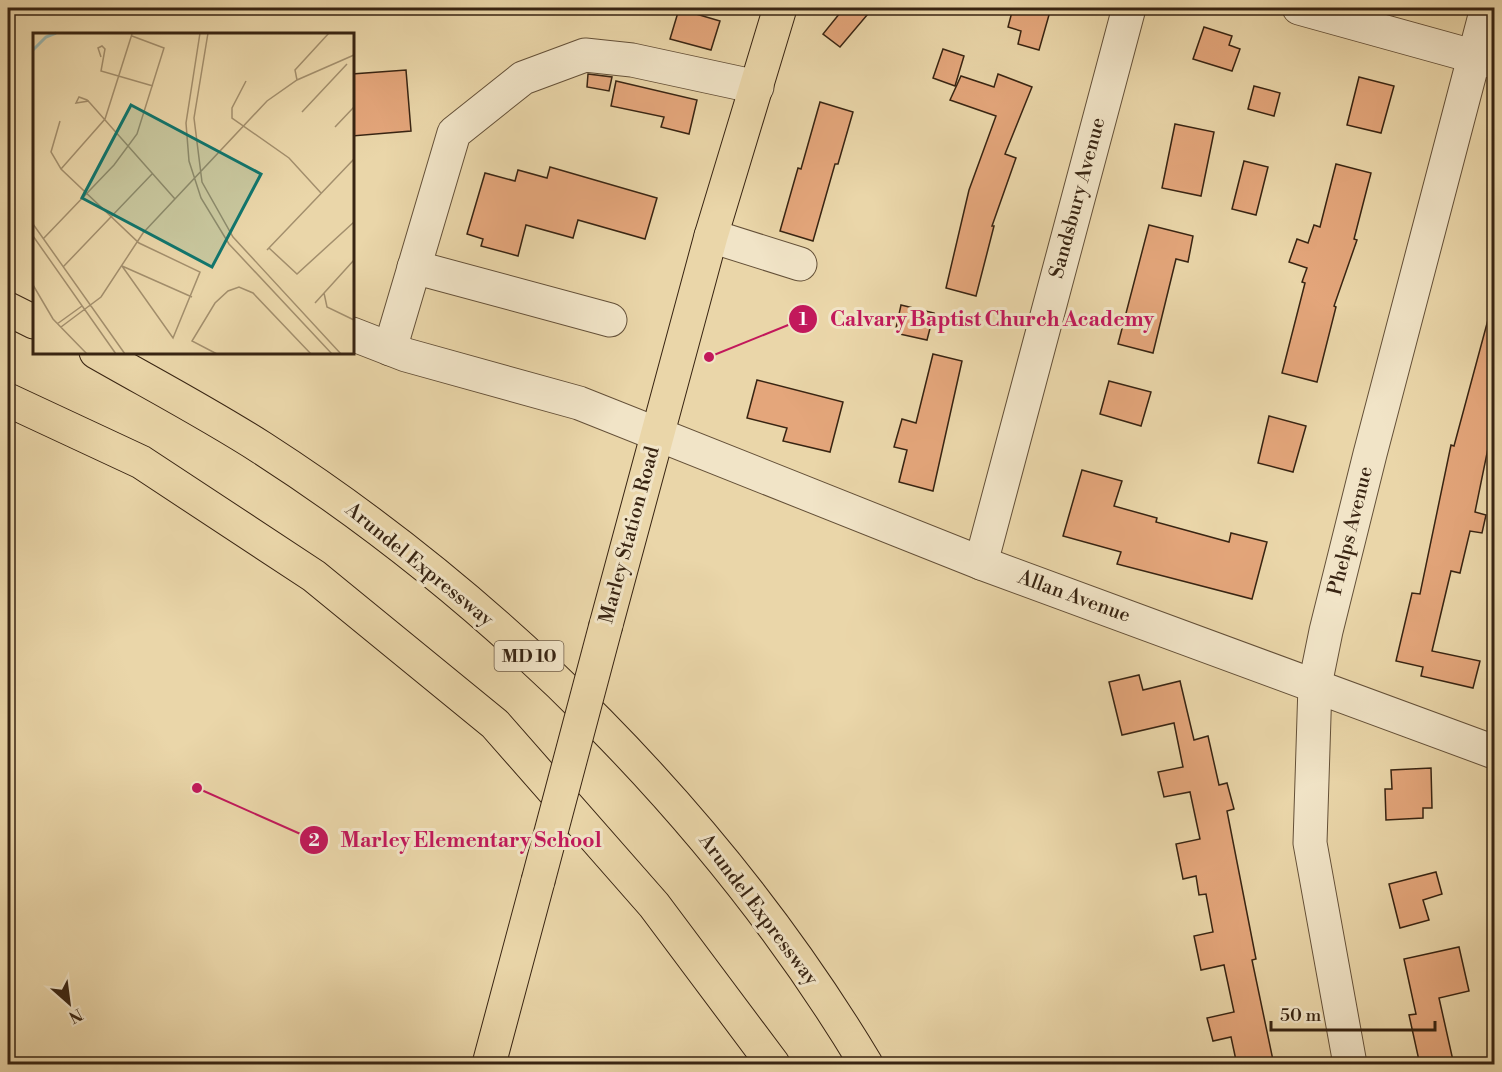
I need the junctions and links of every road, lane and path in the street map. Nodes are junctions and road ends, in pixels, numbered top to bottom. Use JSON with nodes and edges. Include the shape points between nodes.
{"nodes":[{"id":1,"x":780,"y":8,"type":"edge"},
{"id":2,"x":1129,"y":8,"type":"edge"},
{"id":3,"x":1299,"y":8,"type":"edge"},
{"id":4,"x":1487,"y":8,"type":"edge"},
{"id":5,"x":1484,"y":59,"type":"edge"},
{"id":6,"x":757,"y":87,"type":"junction"},
{"id":7,"x":711,"y":236,"type":"junction"},
{"id":8,"x":800,"y":264,"type":"dead end"},
{"id":9,"x":414,"y":267,"type":"junction"},
{"id":10,"x":8,"y":309,"type":"edge"},
{"id":11,"x":610,"y":320,"type":"dead end"},
{"id":12,"x":33,"y":322,"type":"edge"},
{"id":13,"x":354,"y":335,"type":"edge"},
{"id":14,"x":390,"y":349,"type":"junction"},
{"id":15,"x":99,"y":354,"type":"edge"},
{"id":16,"x":8,"y":400,"type":"edge"},
{"id":17,"x":657,"y":433,"type":"junction"},
{"id":18,"x":981,"y":563,"type":"junction"},
{"id":19,"x":1315,"y":685,"type":"junction"},
{"id":20,"x":1494,"y":752,"type":"edge"},
{"id":21,"x":489,"y":1065,"type":"edge"},
{"id":22,"x":773,"y":1065,"type":"edge"},
{"id":23,"x":866,"y":1065,"type":"edge"},
{"id":24,"x":1350,"y":1065,"type":"edge"}],
"edges":[{"from":1,"to":6,"type":"main road","name":"Marley Station Road"},
{"from":2,"to":18,"type":"street","name":"Sandsbury Avenue"},
{"from":3,"to":5,"type":"street"},
{"from":4,"to":5,"type":"street","name":"Phelps Avenue"},
{"from":5,"to":19,"type":"street","name":"Phelps Avenue","via":[[1370,454]]},
{"from":6,"to":7,"type":"main road","name":"Marley Station Road"},
{"from":6,"to":9,"type":"street","via":[[632,60],[585,55],[523,78],[454,133]]},
{"from":7,"to":8,"type":"street"},
{"from":7,"to":17,"type":"main road","name":"Marley Station Road"},
{"from":9,"to":11,"type":"street"},
{"from":9,"to":14,"type":"street"},
{"from":10,"to":12,"type":"main road"},
{"from":13,"to":14,"type":"street","name":"Allan Avenue"},
{"from":14,"to":17,"type":"street","name":"Allan Avenue","via":[[579,403]]},
{"from":15,"to":23,"type":"main road","name":"Arundel Expressway","number":"MD 10","via":[[261,447],[346,506],[432,571],[541,667],[666,794],[761,908]]},
{"from":16,"to":22,"type":"main road","via":[[141,462],[304,570],[495,724],[654,905]]},
{"from":17,"to":18,"type":"street","name":"Allan Avenue"},
{"from":17,"to":21,"type":"main road","name":"Marley Station Road","bridge":true},
{"from":18,"to":19,"type":"street","name":"Allan Avenue"},
{"from":19,"to":20,"type":"street","name":"Allan Avenue"},
{"from":19,"to":24,"type":"street","name":"Phelps Avenue","via":[[1310,843]]}]}
